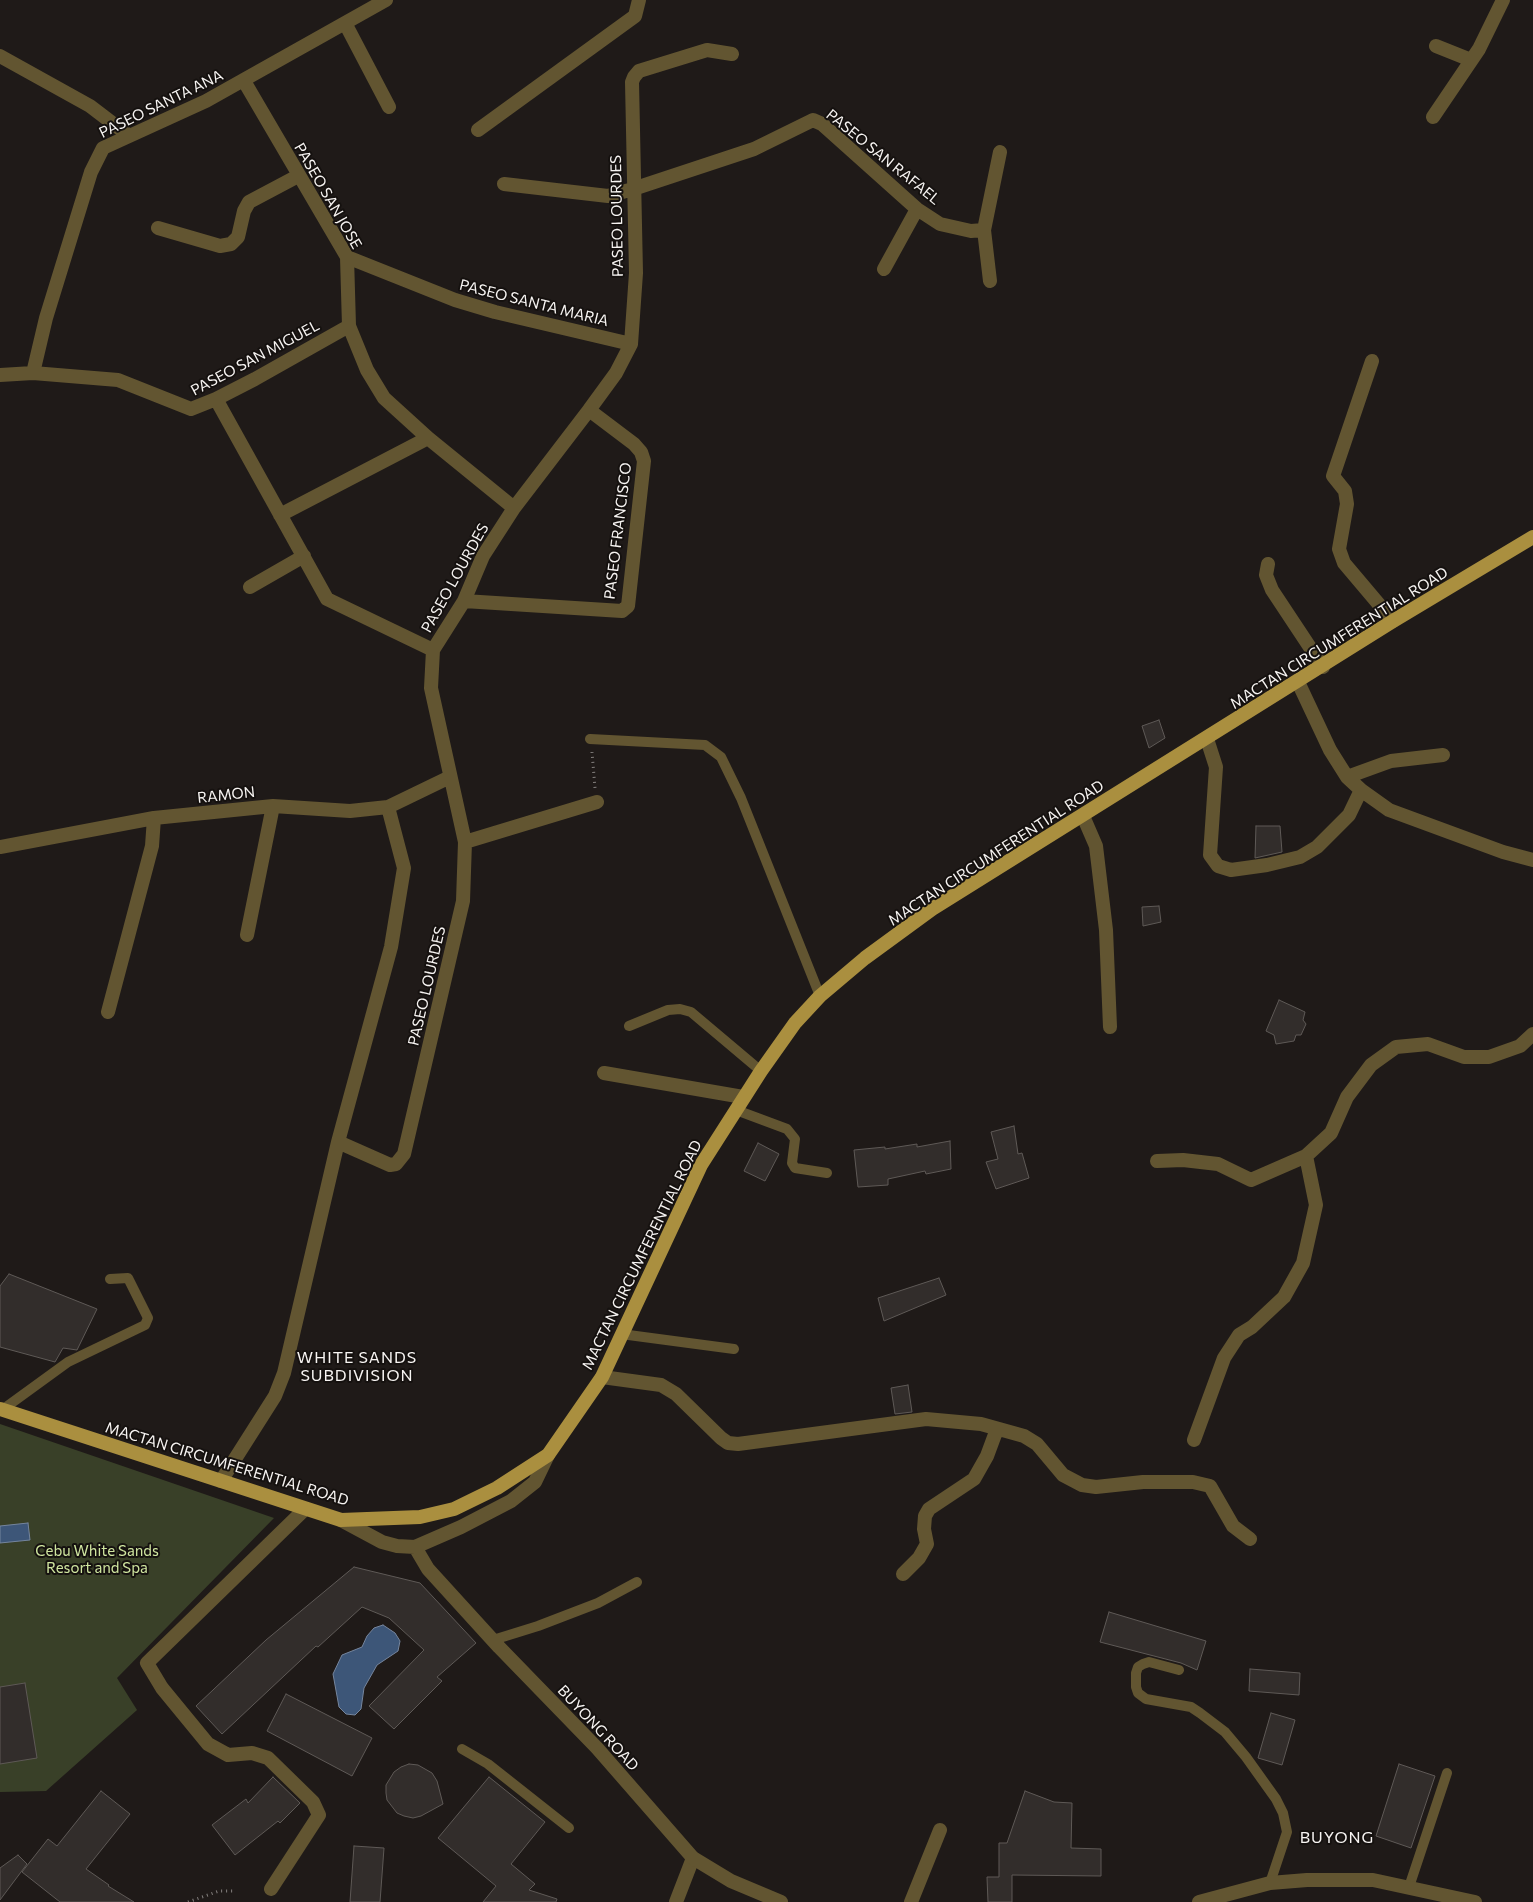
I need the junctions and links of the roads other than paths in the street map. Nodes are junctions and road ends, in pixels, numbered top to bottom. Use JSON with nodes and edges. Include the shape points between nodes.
{"nodes":[{"id":1,"x":386,"y":0,"type":"edge"},
{"id":2,"x":639,"y":0,"type":"edge"},
{"id":3,"x":1503,"y":0,"type":"edge"},
{"id":4,"x":345,"y":23,"type":"junction"},
{"id":5,"x":1436,"y":46,"type":"dead end"},
{"id":6,"x":732,"y":54,"type":"dead end"},
{"id":7,"x":0,"y":56,"type":"edge"},
{"id":8,"x":1471,"y":60,"type":"junction"},
{"id":9,"x":244,"y":81,"type":"junction"},
{"id":10,"x":389,"y":107,"type":"dead end"},
{"id":11,"x":1434,"y":116,"type":"dead end"},
{"id":12,"x":478,"y":130,"type":"dead end"},
{"id":13,"x":128,"y":135,"type":"junction"},
{"id":14,"x":1000,"y":152,"type":"dead end"},
{"id":15,"x":298,"y":176,"type":"junction"},
{"id":16,"x":504,"y":184,"type":"dead end"},
{"id":17,"x":633,"y":189,"type":"junction"},
{"id":18,"x":917,"y":209,"type":"junction"},
{"id":19,"x":158,"y":228,"type":"dead end"},
{"id":20,"x":984,"y":230,"type":"junction"},
{"id":21,"x":347,"y":257,"type":"junction"},
{"id":22,"x":884,"y":269,"type":"dead end"},
{"id":23,"x":990,"y":281,"type":"dead end"},
{"id":24,"x":349,"y":326,"type":"junction"},
{"id":25,"x":631,"y":344,"type":"junction"},
{"id":26,"x":1372,"y":361,"type":"dead end"},
{"id":27,"x":32,"y":373,"type":"junction"},
{"id":28,"x":0,"y":375,"type":"edge"},
{"id":29,"x":216,"y":399,"type":"junction"},
{"id":30,"x":589,"y":410,"type":"junction"},
{"id":31,"x":428,"y":438,"type":"junction"},
{"id":32,"x":514,"y":508,"type":"junction"},
{"id":33,"x":280,"y":515,"type":"junction"},
{"id":34,"x":1533,"y":537,"type":"edge"},
{"id":35,"x":304,"y":556,"type":"junction"},
{"id":36,"x":1268,"y":564,"type":"dead end"},
{"id":37,"x":250,"y":587,"type":"dead end"},
{"id":38,"x":464,"y":601,"type":"junction"},
{"id":39,"x":1394,"y":621,"type":"junction"},
{"id":40,"x":433,"y":650,"type":"junction"},
{"id":41,"x":1323,"y":667,"type":"junction"},
{"id":42,"x":1298,"y":682,"type":"junction"},
{"id":43,"x":590,"y":738,"type":"road end"},
{"id":44,"x":1208,"y":739,"type":"junction"},
{"id":45,"x":1443,"y":755,"type":"dead end"},
{"id":46,"x":450,"y":777,"type":"junction"},
{"id":47,"x":1347,"y":777,"type":"junction"},
{"id":48,"x":1360,"y":790,"type":"junction"},
{"id":49,"x":597,"y":802,"type":"road end"},
{"id":50,"x":274,"y":806,"type":"junction"},
{"id":51,"x":388,"y":807,"type":"junction"},
{"id":52,"x":1084,"y":816,"type":"junction"},
{"id":53,"x":154,"y":818,"type":"junction"},
{"id":54,"x":465,"y":842,"type":"junction"},
{"id":55,"x":0,"y":847,"type":"edge"},
{"id":56,"x":1533,"y":860,"type":"edge"},
{"id":57,"x":247,"y":935,"type":"dead end"},
{"id":58,"x":820,"y":996,"type":"junction"},
{"id":59,"x":108,"y":1012,"type":"dead end"},
{"id":60,"x":629,"y":1026,"type":"dead end"},
{"id":61,"x":1110,"y":1026,"type":"dead end"},
{"id":62,"x":1533,"y":1034,"type":"edge"},
{"id":63,"x":761,"y":1071,"type":"junction"},
{"id":64,"x":604,"y":1073,"type":"dead end"},
{"id":65,"x":743,"y":1097,"type":"junction"},
{"id":66,"x":736,"y":1110,"type":"junction"},
{"id":67,"x":338,"y":1142,"type":"junction"},
{"id":68,"x":1306,"y":1156,"type":"junction"},
{"id":69,"x":1157,"y":1161,"type":"dead end"},
{"id":70,"x":827,"y":1173,"type":"dead end"},
{"id":71,"x":110,"y":1279,"type":"dead end"},
{"id":72,"x":621,"y":1334,"type":"junction"},
{"id":73,"x":734,"y":1349,"type":"dead end"},
{"id":74,"x":602,"y":1377,"type":"junction"},
{"id":75,"x":1,"y":1409,"type":"edge"},
{"id":76,"x":997,"y":1429,"type":"junction"},
{"id":77,"x":1194,"y":1440,"type":"dead end"},
{"id":78,"x":548,"y":1455,"type":"junction"},
{"id":79,"x":221,"y":1481,"type":"junction"},
{"id":80,"x":304,"y":1508,"type":"junction"},
{"id":81,"x":341,"y":1520,"type":"junction"},
{"id":82,"x":1250,"y":1539,"type":"dead end"},
{"id":83,"x":415,"y":1547,"type":"junction"},
{"id":84,"x":903,"y":1574,"type":"dead end"},
{"id":85,"x":637,"y":1582,"type":"dead end"},
{"id":86,"x":493,"y":1640,"type":"junction"},
{"id":87,"x":1179,"y":1670,"type":"dead end"},
{"id":88,"x":462,"y":1749,"type":"dead end"},
{"id":89,"x":1447,"y":1773,"type":"dead end"},
{"id":90,"x":569,"y":1828,"type":"dead end"},
{"id":91,"x":940,"y":1830,"type":"dead end"},
{"id":92,"x":693,"y":1858,"type":"junction"},
{"id":93,"x":1270,"y":1884,"type":"junction"},
{"id":94,"x":1409,"y":1888,"type":"junction"},
{"id":95,"x":271,"y":1889,"type":"dead end"},
{"id":96,"x":676,"y":1902,"type":"edge"},
{"id":97,"x":781,"y":1902,"type":"edge"},
{"id":98,"x":911,"y":1902,"type":"edge"},
{"id":99,"x":1199,"y":1902,"type":"edge"},
{"id":100,"x":1475,"y":1902,"type":"edge"}],
"edges":[{"from":1,"to":4,"type":"street","name":"PASEO SANTA ANA"},
{"from":2,"to":12,"type":"street","via":[[635,16]]},
{"from":3,"to":8,"type":"street"},
{"from":4,"to":9,"type":"street","name":"PASEO SANTA ANA"},
{"from":4,"to":10,"type":"street"},
{"from":5,"to":8,"type":"street"},
{"from":6,"to":17,"type":"street","name":"PASEO LOURDES","via":[[707,50],[638,71],[634,76]]},
{"from":7,"to":13,"type":"street","via":[[90,106]]},
{"from":8,"to":11,"type":"street"},
{"from":9,"to":13,"type":"street","name":"PASEO SANTA ANA"},
{"from":9,"to":15,"type":"street","name":"PASEO SAN JOSE"},
{"from":13,"to":27,"type":"street","name":"PASEO SANTA ANA","via":[[104,148],[91,172]]},
{"from":14,"to":20,"type":"street"},
{"from":15,"to":19,"type":"street","via":[[249,202],[238,237],[231,244],[220,246]]},
{"from":15,"to":21,"type":"street","name":"PASEO SAN JOSE"},
{"from":16,"to":17,"type":"street","name":"PASEO SAN RAFAEL","via":[[608,196]]},
{"from":17,"to":18,"type":"street","name":"PASEO SAN RAFAEL","via":[[754,149],[813,120],[822,124]]},
{"from":17,"to":25,"type":"street","name":"PASEO LOURDES","via":[[636,273]]},
{"from":18,"to":20,"type":"street","name":"PASEO SAN RAFAEL","via":[[940,224],[971,231]]},
{"from":18,"to":22,"type":"street"},
{"from":20,"to":23,"type":"street"},
{"from":21,"to":24,"type":"street","name":"PASEO SAN JOSE"},
{"from":21,"to":25,"type":"street","name":"PASEO SANTA MARIA","via":[[471,305]]},
{"from":24,"to":29,"type":"street","name":"PASEO SAN MIGUEL"},
{"from":24,"to":31,"type":"street","name":"PASEO SAN JOSE","via":[[367,370],[384,398]]},
{"from":25,"to":30,"type":"street","name":"PASEO LOURDES","via":[[616,373]]},
{"from":26,"to":39,"type":"street","via":[[1333,476],[1345,491],[1347,504],[1339,550],[1344,563]]},
{"from":27,"to":28,"type":"street","name":"PASEO SAN MIGUEL"},
{"from":27,"to":29,"type":"street","name":"PASEO SAN MIGUEL","via":[[118,380],[191,409]]},
{"from":29,"to":33,"type":"street"},
{"from":30,"to":32,"type":"street","name":"PASEO LOURDES"},
{"from":30,"to":38,"type":"street","name":"PASEO FRANCISCO","via":[[634,444],[644,461],[628,606],[622,611]]},
{"from":31,"to":32,"type":"street","name":"PASEO SAN JOSE"},
{"from":31,"to":33,"type":"street"},
{"from":32,"to":38,"type":"street","name":"PASEO LOURDES","via":[[483,556]]},
{"from":33,"to":35,"type":"street"},
{"from":34,"to":39,"type":"main road","name":"MACTAN CIRCUMFERENTIAL ROAD"},
{"from":35,"to":37,"type":"street"},
{"from":35,"to":40,"type":"street","via":[[327,599]]},
{"from":36,"to":41,"type":"street","via":[[1266,575],[1272,590]]},
{"from":38,"to":40,"type":"street","name":"PASEO LOURDES"},
{"from":39,"to":41,"type":"main road","name":"MACTAN CIRCUMFERENTIAL ROAD"},
{"from":40,"to":46,"type":"street","name":"PASEO LOURDES","via":[[431,688]]},
{"from":41,"to":42,"type":"main road","name":"MACTAN CIRCUMFERENTIAL ROAD"},
{"from":42,"to":44,"type":"main road","name":"MACTAN CIRCUMFERENTIAL ROAD"},
{"from":42,"to":47,"type":"street","via":[[1330,750]]},
{"from":43,"to":58,"type":"lane","via":[[706,745],[721,757],[741,798]]},
{"from":44,"to":48,"type":"street","via":[[1216,766],[1210,855],[1218,866],[1231,870],[1300,857],[1317,847],[1349,815]]},
{"from":44,"to":52,"type":"main road","name":"MACTAN CIRCUMFERENTIAL ROAD"},
{"from":45,"to":47,"type":"street","via":[[1391,761]]},
{"from":46,"to":51,"type":"street","name":"RAMON"},
{"from":46,"to":54,"type":"street","name":"PASEO LOURDES"},
{"from":47,"to":48,"type":"street"},
{"from":48,"to":56,"type":"street","via":[[1389,810]]},
{"from":49,"to":54,"type":"street"},
{"from":50,"to":51,"type":"street","name":"RAMON","via":[[350,811]]},
{"from":50,"to":53,"type":"street","name":"RAMON"},
{"from":50,"to":57,"type":"street"},
{"from":51,"to":67,"type":"street","via":[[404,868],[391,947]]},
{"from":52,"to":58,"type":"main road","name":"MACTAN CIRCUMFERENTIAL ROAD","via":[[932,909]]},
{"from":52,"to":61,"type":"street","via":[[1096,846],[1106,930]]},
{"from":53,"to":55,"type":"street","name":"RAMON"},
{"from":53,"to":59,"type":"street","via":[[152,846]]},
{"from":54,"to":67,"type":"street","name":"PASEO LOURDES","via":[[463,901],[404,1154],[390,1166]]},
{"from":58,"to":63,"type":"main road","name":"MACTAN CIRCUMFERENTIAL ROAD","via":[[795,1023]]},
{"from":60,"to":63,"type":"lane","via":[[668,1010],[691,1012]]},
{"from":62,"to":68,"type":"street","via":[[1520,1046],[1489,1057],[1464,1057],[1428,1044],[1396,1047],[1371,1066],[1347,1097],[1331,1133]]},
{"from":63,"to":65,"type":"main road","name":"MACTAN CIRCUMFERENTIAL ROAD"},
{"from":64,"to":65,"type":"street"},
{"from":65,"to":66,"type":"main road","name":"MACTAN CIRCUMFERENTIAL ROAD"},
{"from":66,"to":70,"type":"lane","via":[[787,1129],[795,1139],[792,1162],[795,1168]]},
{"from":66,"to":72,"type":"main road","name":"MACTAN CIRCUMFERENTIAL ROAD","via":[[701,1165]]},
{"from":67,"to":79,"type":"street","via":[[284,1373],[275,1396]]},
{"from":68,"to":69,"type":"street","via":[[1251,1180],[1218,1164]]},
{"from":68,"to":77,"type":"street","via":[[1316,1206],[1304,1262],[1284,1297],[1239,1335],[1224,1358]]},
{"from":71,"to":75,"type":"lane","via":[[128,1278],[148,1318],[146,1324],[68,1362]]},
{"from":72,"to":73,"type":"lane"},
{"from":72,"to":74,"type":"main road","name":"MACTAN CIRCUMFERENTIAL ROAD"},
{"from":74,"to":76,"type":"street","via":[[661,1385],[676,1394],[728,1443],[926,1419],[981,1424]]},
{"from":74,"to":78,"type":"main road","name":"MACTAN CIRCUMFERENTIAL ROAD"},
{"from":75,"to":79,"type":"main road","name":"MACTAN CIRCUMFERENTIAL ROAD"},
{"from":76,"to":82,"type":"street","via":[[1024,1436],[1037,1444],[1063,1475],[1082,1485],[1193,1482],[1210,1486],[1233,1526]]},
{"from":76,"to":84,"type":"street","via":[[974,1478],[925,1516],[927,1544]]},
{"from":78,"to":81,"type":"main road","name":"MACTAN CIRCUMFERENTIAL ROAD","via":[[498,1488],[454,1509],[420,1517]]},
{"from":78,"to":83,"type":"street","via":[[535,1482],[511,1501]]},
{"from":79,"to":80,"type":"main road","name":"MACTAN CIRCUMFERENTIAL ROAD"},
{"from":80,"to":81,"type":"main road","name":"MACTAN CIRCUMFERENTIAL ROAD"},
{"from":80,"to":95,"type":"street","via":[[147,1663],[162,1688],[208,1744],[228,1755],[252,1753],[268,1758],[313,1802],[319,1815]]},
{"from":81,"to":83,"type":"street","via":[[382,1542]]},
{"from":83,"to":86,"type":"street","name":"BUYONG ROAD","via":[[428,1569]]},
{"from":85,"to":86,"type":"lane","via":[[598,1603]]},
{"from":86,"to":92,"type":"street","name":"BUYONG ROAD","via":[[597,1748]]},
{"from":87,"to":93,"type":"lane","via":[[1149,1662],[1143,1664],[1136,1673],[1138,1693],[1146,1699],[1186,1706],[1200,1712],[1225,1732],[1276,1799],[1287,1832]]},
{"from":88,"to":90,"type":"lane","via":[[488,1764]]},
{"from":89,"to":94,"type":"lane"},
{"from":91,"to":98,"type":"street"},
{"from":92,"to":96,"type":"street"},
{"from":92,"to":97,"type":"street","name":"BUYONG ROAD","via":[[731,1881]]},
{"from":93,"to":94,"type":"street","via":[[1307,1880],[1373,1880]]},
{"from":93,"to":99,"type":"street"},
{"from":94,"to":100,"type":"street"}]}
